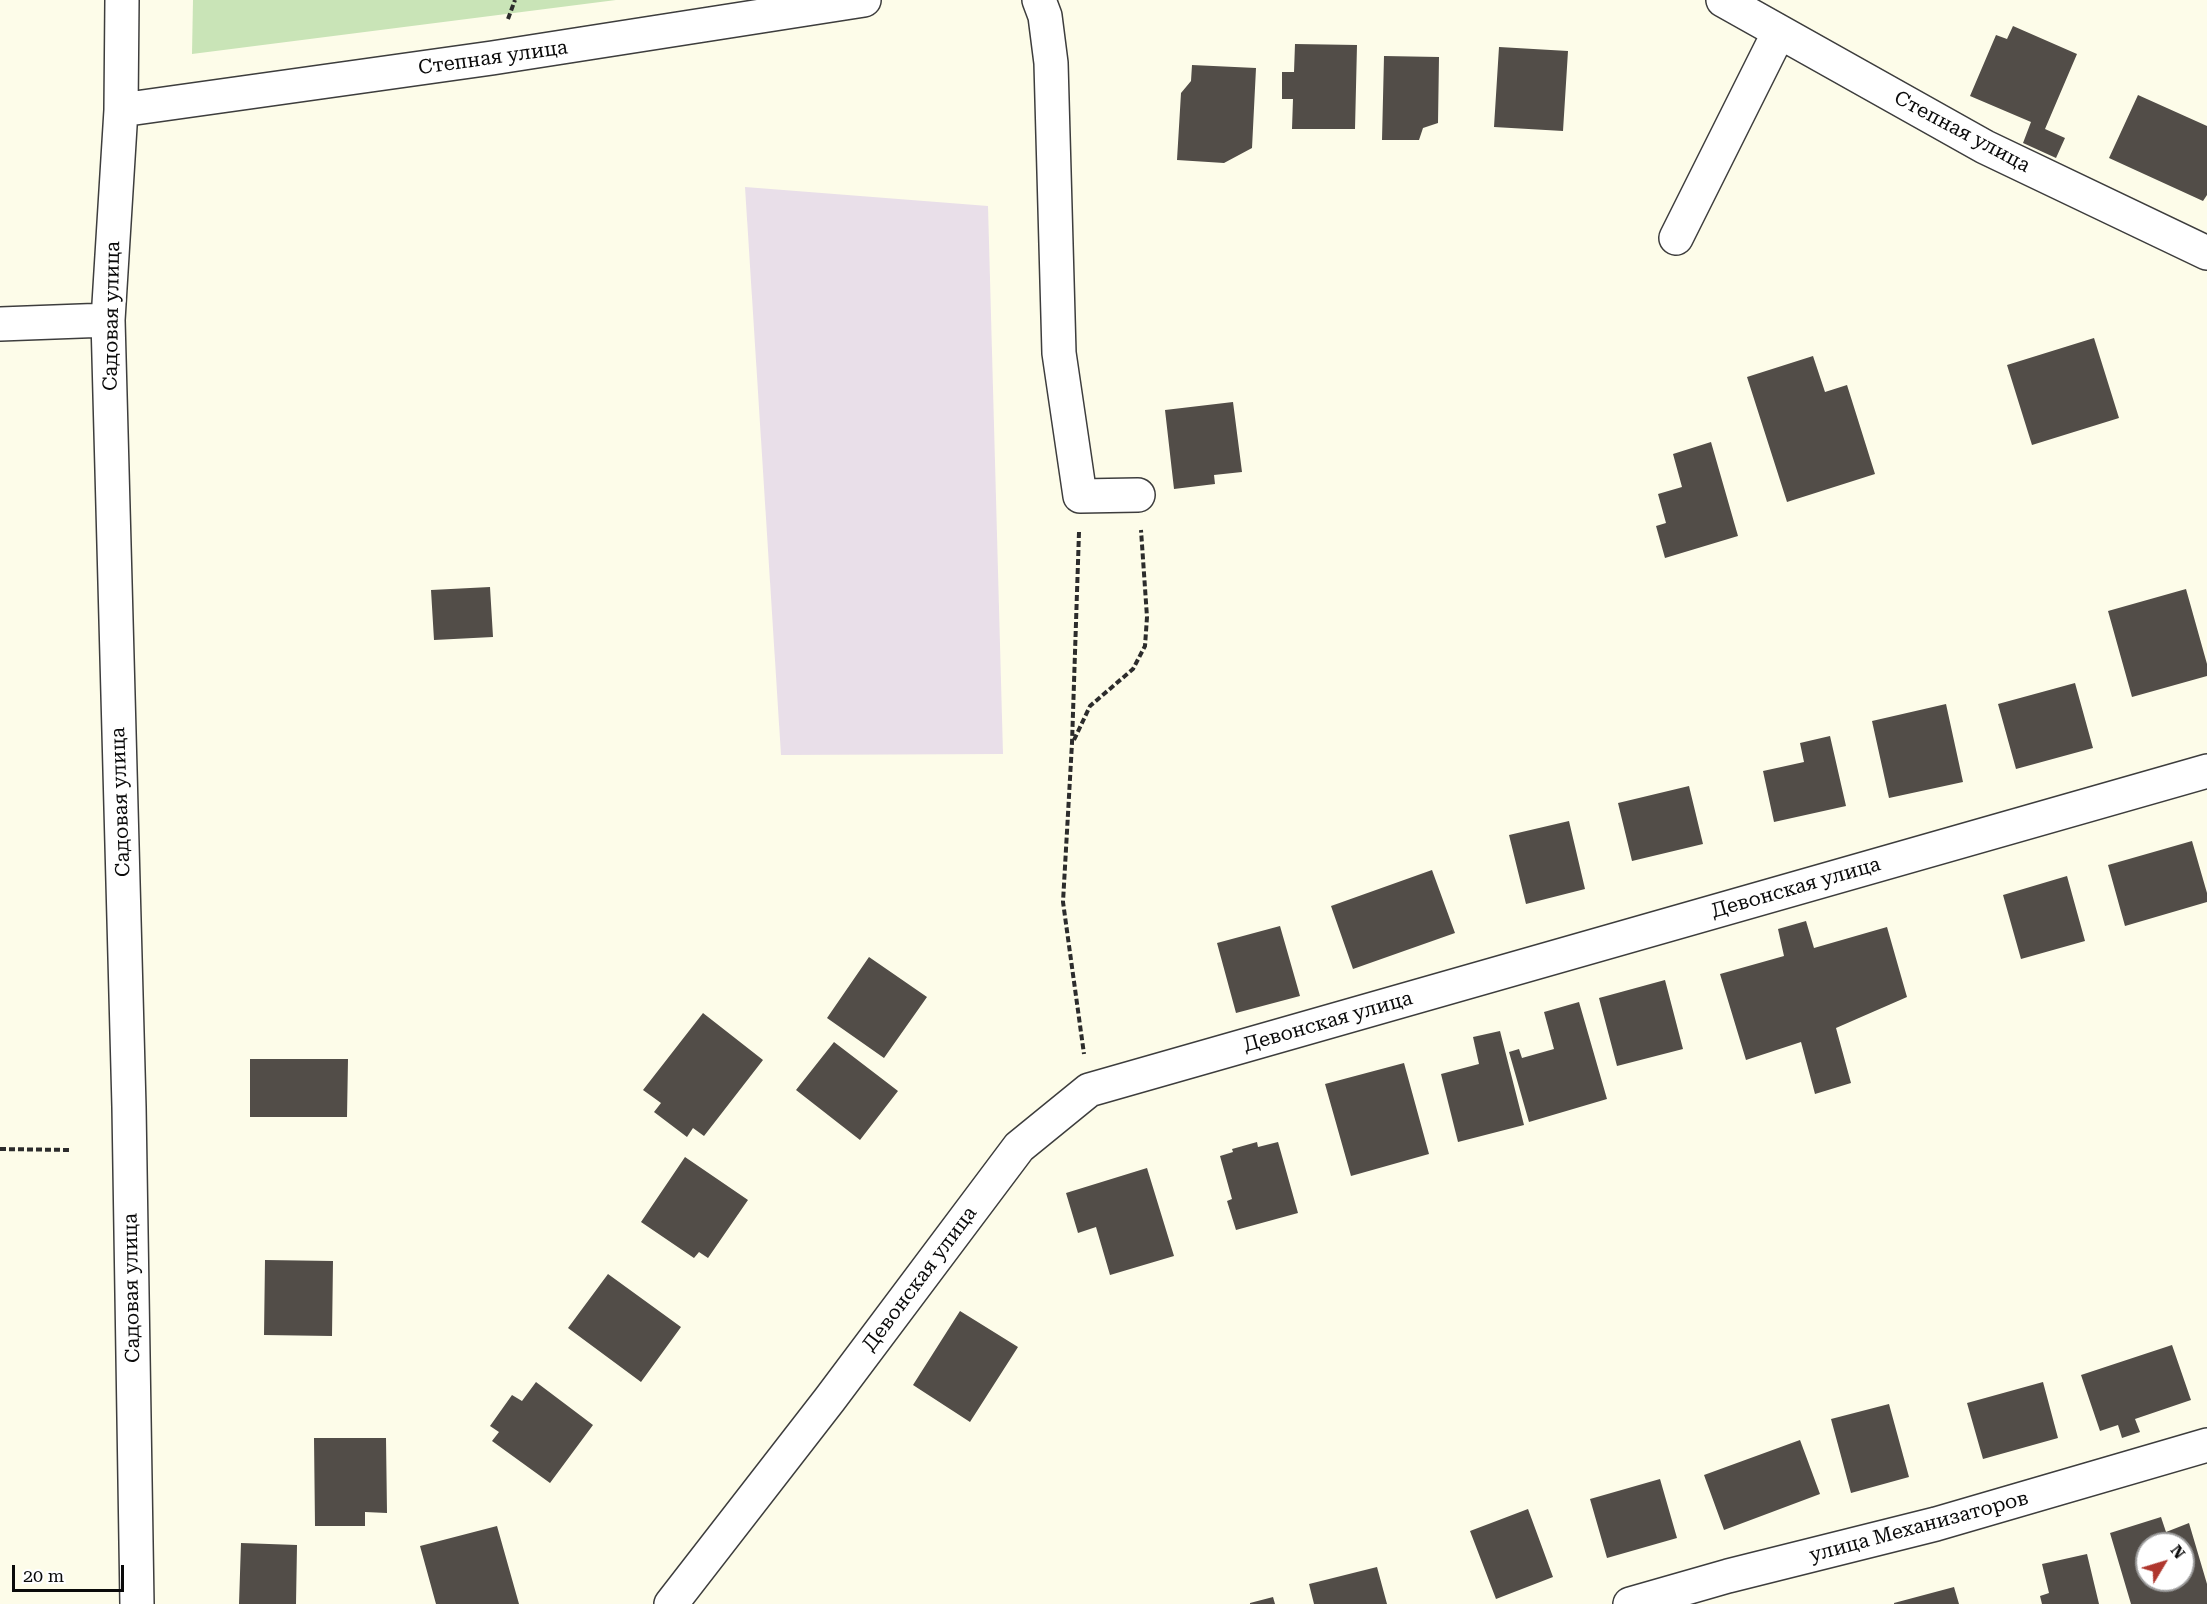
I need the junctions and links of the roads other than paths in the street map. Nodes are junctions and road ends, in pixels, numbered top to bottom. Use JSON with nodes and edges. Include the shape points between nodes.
{"nodes":[{"id":1,"x":122,"y":0,"type":"edge"},
{"id":2,"x":864,"y":0,"type":"edge"},
{"id":3,"x":1039,"y":0,"type":"edge"},
{"id":4,"x":1723,"y":0,"type":"edge"},
{"id":5,"x":1779,"y":32,"type":"junction"},
{"id":6,"x":121,"y":110,"type":"junction"},
{"id":7,"x":1676,"y":238,"type":"dead end"},
{"id":8,"x":2207,"y":253,"type":"edge"},
{"id":9,"x":108,"y":320,"type":"junction"},
{"id":10,"x":0,"y":324,"type":"edge"},
{"id":11,"x":1138,"y":495,"type":"road end"},
{"id":12,"x":2207,"y":771,"type":"edge"},
{"id":13,"x":2207,"y":1446,"type":"edge"},
{"id":14,"x":137,"y":1604,"type":"edge"},
{"id":15,"x":671,"y":1604,"type":"edge"},
{"id":16,"x":1630,"y":1604,"type":"edge"}],
"edges":[{"from":1,"to":6,"type":"street","name":"Садовая улица"},
{"from":2,"to":6,"type":"street","name":"Степная улица"},
{"from":3,"to":11,"type":"street","via":[[1051,63],[1059,353],[1080,496]]},
{"from":4,"to":5,"type":"street","name":"Степная улица"},
{"from":5,"to":7,"type":"street"},
{"from":5,"to":8,"type":"street","name":"Степная улица","via":[[1985,147]]},
{"from":6,"to":9,"type":"street","name":"Садовая улица"},
{"from":9,"to":10,"type":"street"},
{"from":9,"to":14,"type":"street","name":"Садовая улица","via":[[130,1119]]},
{"from":12,"to":15,"type":"street","name":"Девонская улица","via":[[1089,1090],[1019,1147]]},
{"from":13,"to":16,"type":"street","name":"улица Механизаторов","via":[[1936,1524]]}]}
